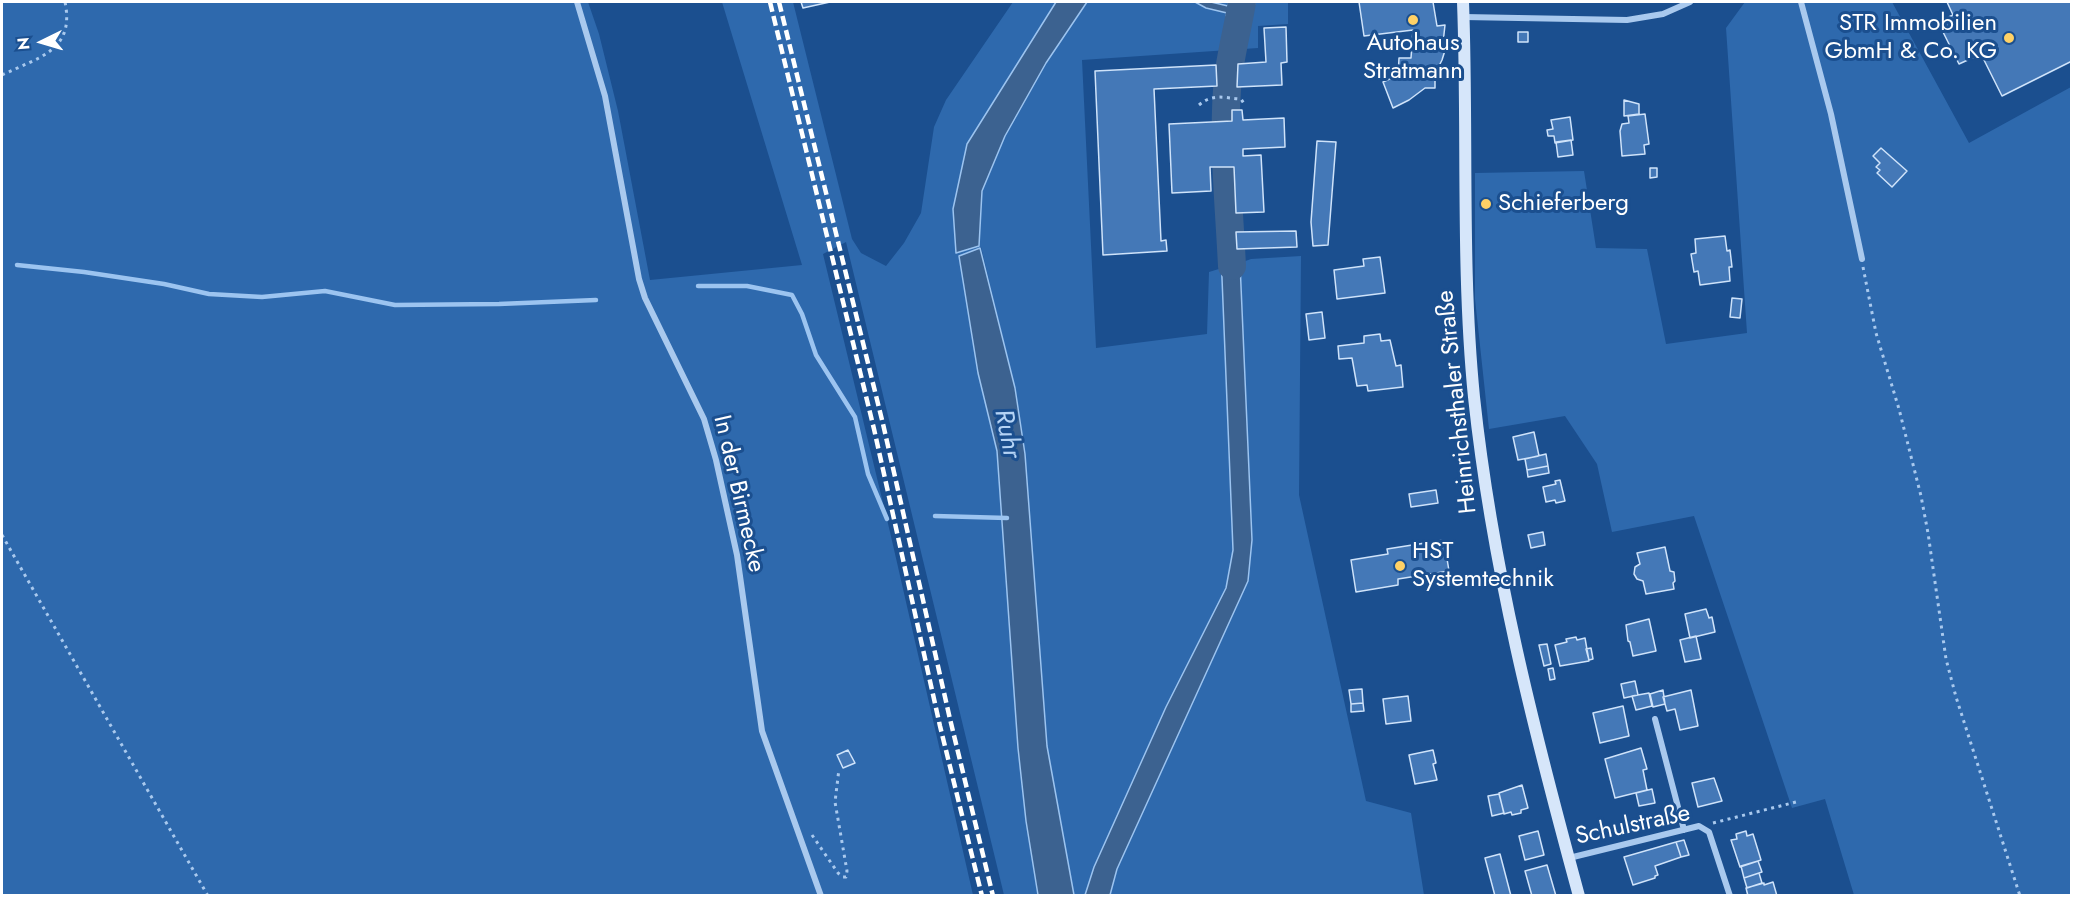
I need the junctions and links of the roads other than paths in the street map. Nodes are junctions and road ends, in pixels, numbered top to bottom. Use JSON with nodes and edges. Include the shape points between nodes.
{"nodes":[{"id":1,"x":577,"y":2,"type":"edge"},
{"id":2,"x":1463,"y":2,"type":"edge"},
{"id":3,"x":1690,"y":2,"type":"edge"},
{"id":4,"x":1801,"y":2,"type":"edge"},
{"id":5,"x":1464,"y":17,"type":"junction"},
{"id":6,"x":1862,"y":259,"type":"road end"},
{"id":7,"x":1655,"y":719,"type":"dead end"},
{"id":8,"x":1684,"y":830,"type":"junction"},
{"id":9,"x":1569,"y":858,"type":"junction"},
{"id":10,"x":821,"y":896,"type":"edge"},
{"id":11,"x":1579,"y":896,"type":"edge"},
{"id":12,"x":1730,"y":896,"type":"edge"}],
"edges":[{"from":1,"to":10,"type":"street","name":"In der Birmecke","via":[[607,107],[642,290],[704,419],[716,460],[737,555],[762,731]]},
{"from":2,"to":5,"type":"main road","name":"Heinrichsthaler Straße"},
{"from":3,"to":5,"type":"street","via":[[1663,14],[1627,20]]},
{"from":4,"to":6,"type":"street","via":[[1831,114]]},
{"from":5,"to":9,"type":"main road","name":"Heinrichsthaler Straße","via":[[1467,301],[1474,397],[1497,556]]},
{"from":7,"to":8,"type":"street"},
{"from":8,"to":9,"type":"street","name":"Schulstraße"},
{"from":8,"to":12,"type":"street","name":"Schulstraße","via":[[1699,826],[1709,832]]},
{"from":9,"to":11,"type":"main road","name":"Heinrichsthaler Straße"}]}
